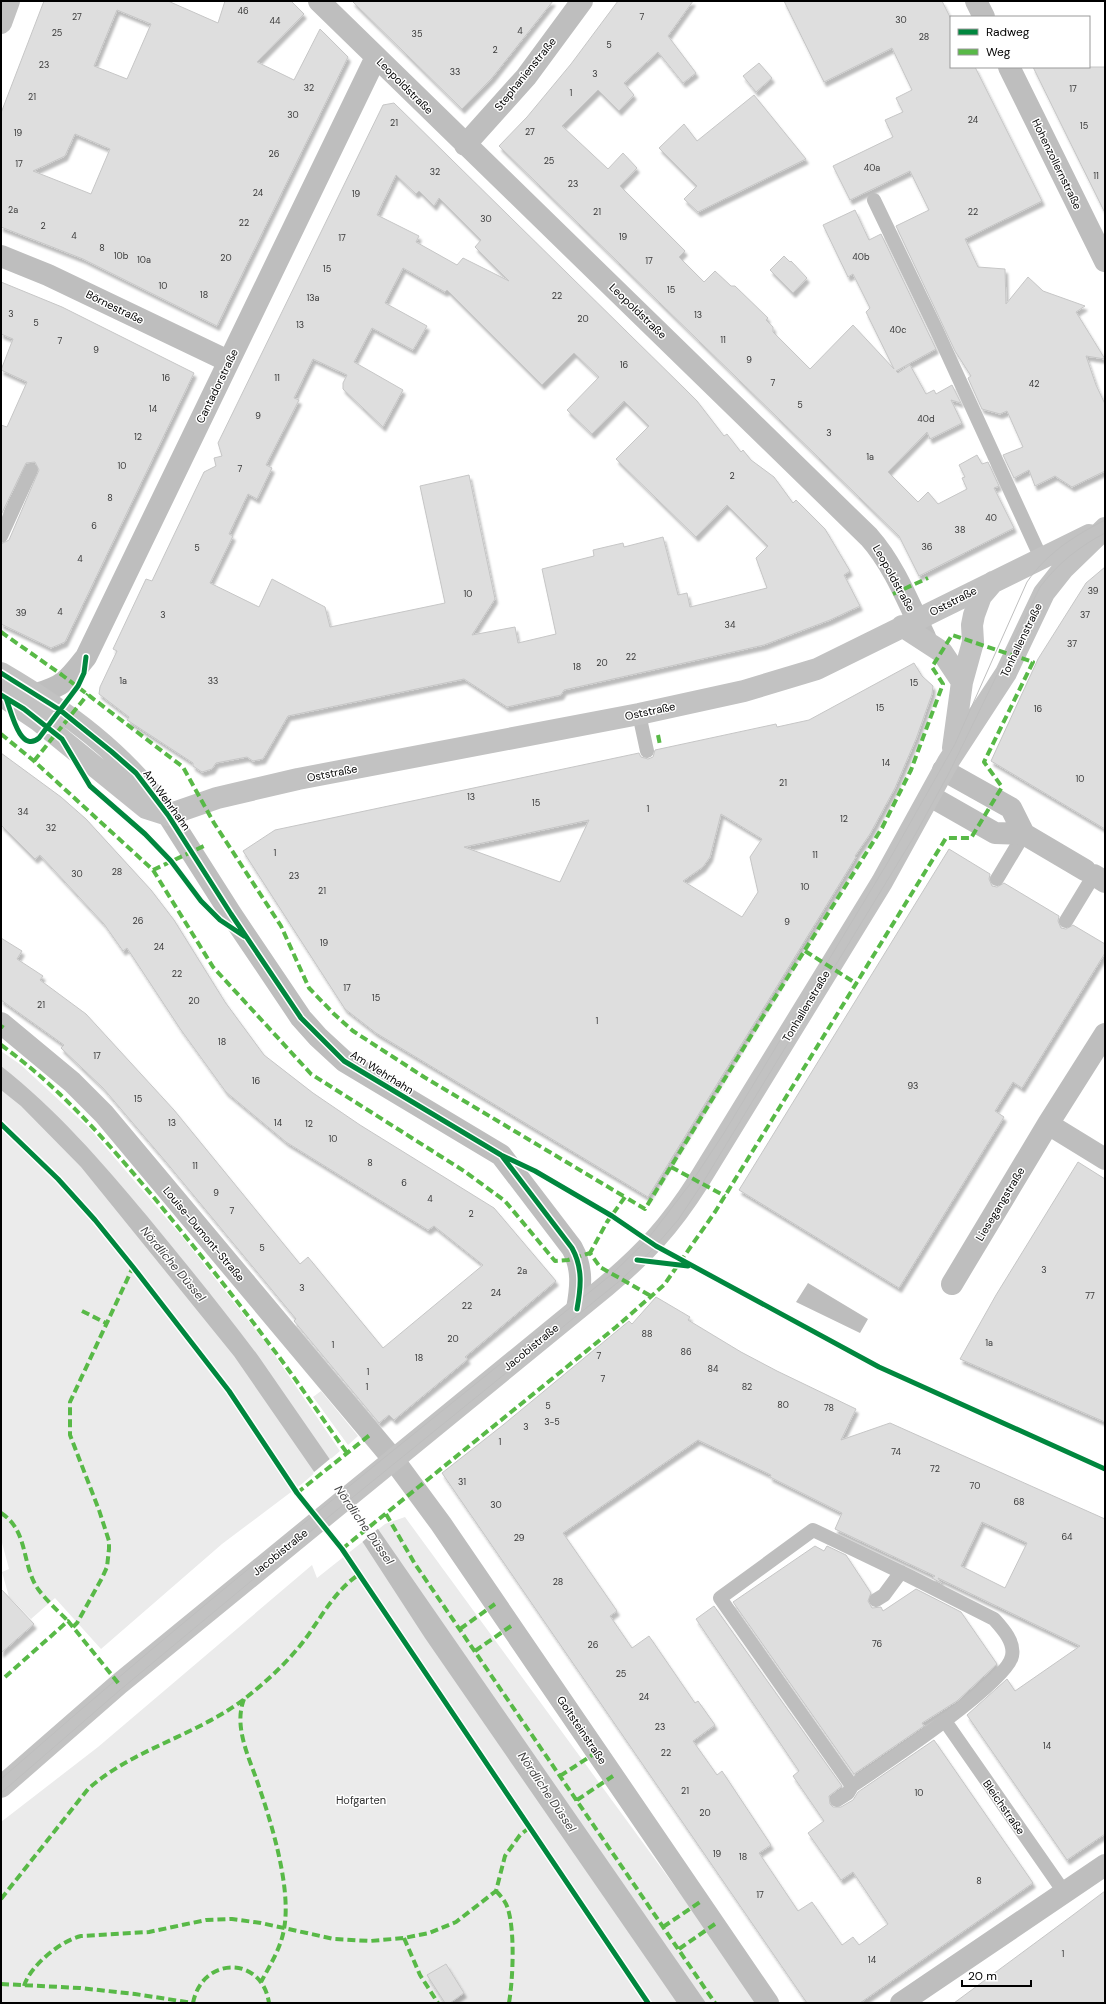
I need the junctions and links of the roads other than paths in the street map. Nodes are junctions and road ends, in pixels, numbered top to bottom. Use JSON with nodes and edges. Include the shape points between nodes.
{"nodes":[{"id":1,"x":10,"y":1,"type":"edge"},
{"id":2,"x":319,"y":1,"type":"edge"},
{"id":3,"x":582,"y":1,"type":"edge"},
{"id":4,"x":976,"y":1,"type":"edge"},
{"id":5,"x":984,"y":16,"type":"edge"},
{"id":6,"x":1,"y":23,"type":"edge"},
{"id":7,"x":376,"y":57,"type":"junction"},
{"id":8,"x":1009,"y":68,"type":"edge"},
{"id":9,"x":465,"y":145,"type":"junction"},
{"id":10,"x":874,"y":200,"type":"dead end"},
{"id":11,"x":1,"y":256,"type":"edge"},
{"id":12,"x":1105,"y":261,"type":"edge"},
{"id":13,"x":228,"y":361,"type":"junction"},
{"id":14,"x":31,"y":470,"type":"dead end"},
{"id":15,"x":1105,"y":528,"type":"edge"},
{"id":16,"x":1,"y":536,"type":"edge"},
{"id":17,"x":1041,"y":558,"type":"junction"},
{"id":18,"x":998,"y":578,"type":"junction"},
{"id":19,"x":909,"y":623,"type":"junction"},
{"id":20,"x":928,"y":642,"type":"joint"},
{"id":21,"x":1,"y":673,"type":"edge"},
{"id":22,"x":962,"y":682,"type":"junction"},
{"id":23,"x":36,"y":694,"type":"junction"},
{"id":24,"x":1,"y":695,"type":"edge"},
{"id":25,"x":639,"y":714,"type":"junction"},
{"id":26,"x":646,"y":751,"type":"dead end"},
{"id":27,"x":946,"y":766,"type":"junction"},
{"id":28,"x":930,"y":796,"type":"junction"},
{"id":29,"x":168,"y":815,"type":"junction"},
{"id":30,"x":1024,"y":834,"type":"junction"},
{"id":31,"x":1095,"y":876,"type":"edge"},
{"id":32,"x":997,"y":879,"type":"dead end"},
{"id":33,"x":1066,"y":921,"type":"dead end"},
{"id":34,"x":1,"y":1023,"type":"edge"},
{"id":35,"x":1105,"y":1034,"type":"edge"},
{"id":36,"x":1048,"y":1124,"type":"junction"},
{"id":37,"x":1105,"y":1159,"type":"edge"},
{"id":38,"x":637,"y":1260,"type":"joint"},
{"id":39,"x":952,"y":1284,"type":"dead end"},
{"id":40,"x":577,"y":1309,"type":"junction"},
{"id":41,"x":393,"y":1460,"type":"junction"},
{"id":42,"x":901,"y":1572,"type":"junction"},
{"id":43,"x":876,"y":1600,"type":"dead end"},
{"id":44,"x":945,"y":1721,"type":"junction"},
{"id":45,"x":852,"y":1786,"type":"junction"},
{"id":46,"x":1,"y":1787,"type":"edge"},
{"id":47,"x":837,"y":1800,"type":"dead end"},
{"id":48,"x":1105,"y":1865,"type":"edge"},
{"id":49,"x":1064,"y":1892,"type":"junction"},
{"id":50,"x":768,"y":2003,"type":"edge"},
{"id":51,"x":901,"y":2003,"type":"edge"}],
"edges":[{"from":1,"to":6,"type":"main road"},
{"from":2,"to":7,"type":"street","name":"Leopoldstraße"},
{"from":3,"to":9,"type":"street","name":"Stephanienstraße","via":[[526,77]]},
{"from":4,"to":5,"type":"street"},
{"from":7,"to":9,"type":"street","name":"Leopoldstraße"},
{"from":7,"to":13,"type":"street","name":"Cantadorstraße"},
{"from":8,"to":12,"type":"street","name":"Hohenzollernstraße"},
{"from":9,"to":19,"type":"street","name":"Leopoldstraße","via":[[869,537],[882,555]]},
{"from":10,"to":17,"type":"lane"},
{"from":11,"to":13,"type":"street","name":"Börnestraße","via":[[48,274]]},
{"from":13,"to":23,"type":"street","name":"Cantadorstraße","via":[[86,657],[61,685]]},
{"from":14,"to":16,"type":"lane"},
{"from":15,"to":17,"type":"main road","name":"Oststraße"},
{"from":15,"to":27,"type":"main road","name":"Tonhallenstraße","via":[[1063,569],[1044,593],[1006,673]]},
{"from":17,"to":18,"type":"main road","name":"Oststraße"},
{"from":18,"to":19,"type":"main road","name":"Oststraße"},
{"from":18,"to":22,"type":"main road","name":"Tonhallenstraße","via":[[984,592],[976,609],[972,625],[973,642]]},
{"from":19,"to":20,"type":"street","name":"Leopoldstraße"},
{"from":19,"to":25,"type":"main road","name":"Oststraße","via":[[817,669],[744,691]]},
{"from":20,"to":22,"type":"main road","via":[[945,656]]},
{"from":21,"to":23,"type":"main road","name":"Am Wehrhahn"},
{"from":22,"to":27,"type":"main road","name":"Tonhallenstraße","via":[[955,744]]},
{"from":23,"to":29,"type":"main road","name":"Am Wehrhahn","via":[[136,773]]},
{"from":24,"to":29,"type":"main road","name":"Am Wehrhahn","via":[[39,721],[146,808]]},
{"from":25,"to":26,"type":"lane"},
{"from":25,"to":29,"type":"main road","name":"Oststraße","via":[[298,779],[217,798]]},
{"from":27,"to":28,"type":"main road","name":"Tonhallenstraße"},
{"from":27,"to":30,"type":"street","via":[[1011,808]]},
{"from":28,"to":30,"type":"street","via":[[995,833]]},
{"from":28,"to":38,"type":"main road","name":"Tonhallenstraße","via":[[886,876],[698,1182],[677,1214]]},
{"from":29,"to":40,"type":"street","name":"Am Wehrhahn","via":[[301,1018],[318,1037],[344,1061],[501,1154],[577,1257],[581,1282]]},
{"from":30,"to":31,"type":"street"},
{"from":30,"to":32,"type":"lane"},
{"from":31,"to":33,"type":"lane"},
{"from":34,"to":41,"type":"street","name":"Louise-Dumont-Straße","via":[[72,1082],[104,1114]]},
{"from":35,"to":36,"type":"street","name":"Liesegangstraße"},
{"from":36,"to":37,"type":"street"},
{"from":36,"to":39,"type":"street","name":"Liesegangstraße"},
{"from":38,"to":40,"type":"main road","name":"Jacobistraße"},
{"from":40,"to":41,"type":"main road","name":"Jacobistraße"},
{"from":41,"to":46,"type":"main road","name":"Jacobistraße","via":[[119,1684]]},
{"from":41,"to":50,"type":"street","name":"Goltsteinstraße","via":[[453,1542]]},
{"from":42,"to":43,"type":"lane","via":[[884,1595]]},
{"from":42,"to":44,"type":"lane","via":[[994,1619],[1011,1642],[1012,1656],[1006,1669]]},
{"from":42,"to":45,"type":"lane","via":[[814,1530],[720,1598]]},
{"from":44,"to":45,"type":"lane"},
{"from":44,"to":49,"type":"lane","name":"Bleichstraße"},
{"from":45,"to":47,"type":"lane","via":[[848,1793]]},
{"from":48,"to":49,"type":"street"},
{"from":49,"to":51,"type":"street"}]}
